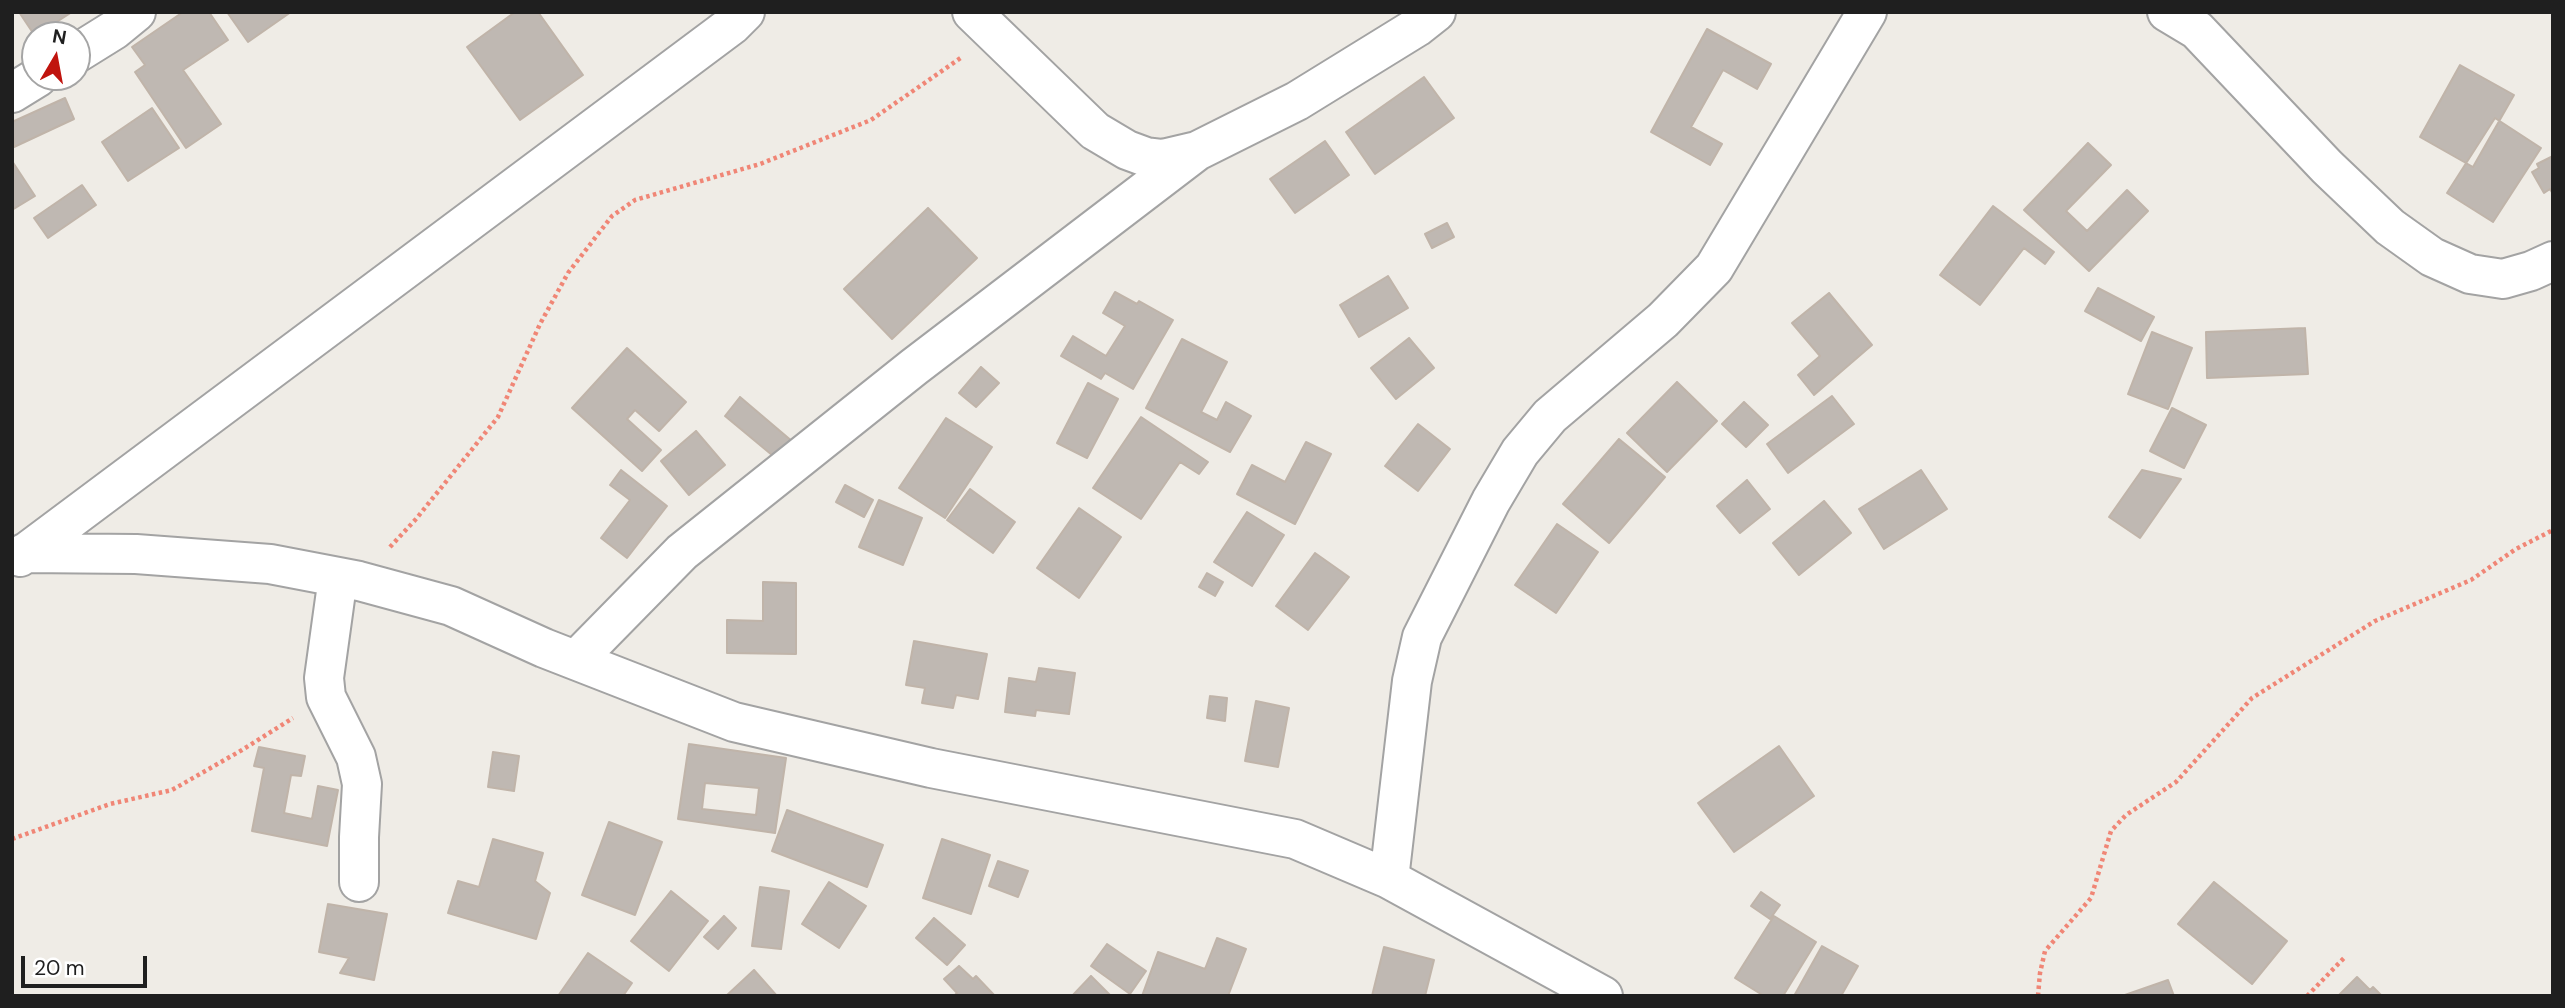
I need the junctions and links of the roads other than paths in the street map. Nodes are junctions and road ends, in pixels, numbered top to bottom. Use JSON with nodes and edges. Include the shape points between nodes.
{"nodes":[{"id":1,"x":136,"y":12,"type":"edge"},
{"id":2,"x":746,"y":12,"type":"edge"},
{"id":3,"x":1436,"y":12,"type":"edge"},
{"id":4,"x":1867,"y":12,"type":"edge"},
{"id":5,"x":2189,"y":18,"type":"edge"},
{"id":6,"x":984,"y":23,"type":"edge"},
{"id":7,"x":91,"y":44,"type":"edge"},
{"id":8,"x":1197,"y":151,"type":"junction"},
{"id":9,"x":2553,"y":261,"type":"edge"},
{"id":10,"x":18,"y":559,"type":"edge"},
{"id":11,"x":348,"y":579,"type":"junction"},
{"id":12,"x":576,"y":660,"type":"junction"},
{"id":13,"x":1389,"y":879,"type":"junction"},
{"id":14,"x":359,"y":882,"type":"dead end"},
{"id":15,"x":1603,"y":996,"type":"edge"}],
"edges":[{"from":1,"to":7,"type":"street"},
{"from":2,"to":10,"type":"street"},
{"from":3,"to":8,"type":"street","via":[[1297,102]]},
{"from":4,"to":13,"type":"street","via":[[1714,268],[1664,320],[1550,416],[1520,452],[1491,501],[1422,636],[1412,681]]},
{"from":5,"to":9,"type":"street","via":[[2327,167],[2390,227],[2432,257],[2470,274],[2503,279]]},
{"from":6,"to":8,"type":"street","via":[[1095,131],[1146,157],[1163,159]]},
{"from":8,"to":12,"type":"street","via":[[682,552]]},
{"from":10,"to":11,"type":"street","via":[[136,554],[270,564]]},
{"from":11,"to":12,"type":"street","via":[[451,606]]},
{"from":11,"to":14,"type":"street","via":[[324,678],[326,697],[356,757],[362,784]]},
{"from":12,"to":13,"type":"street","via":[[734,722],[931,768],[1295,839]]},
{"from":13,"to":15,"type":"street"}]}
